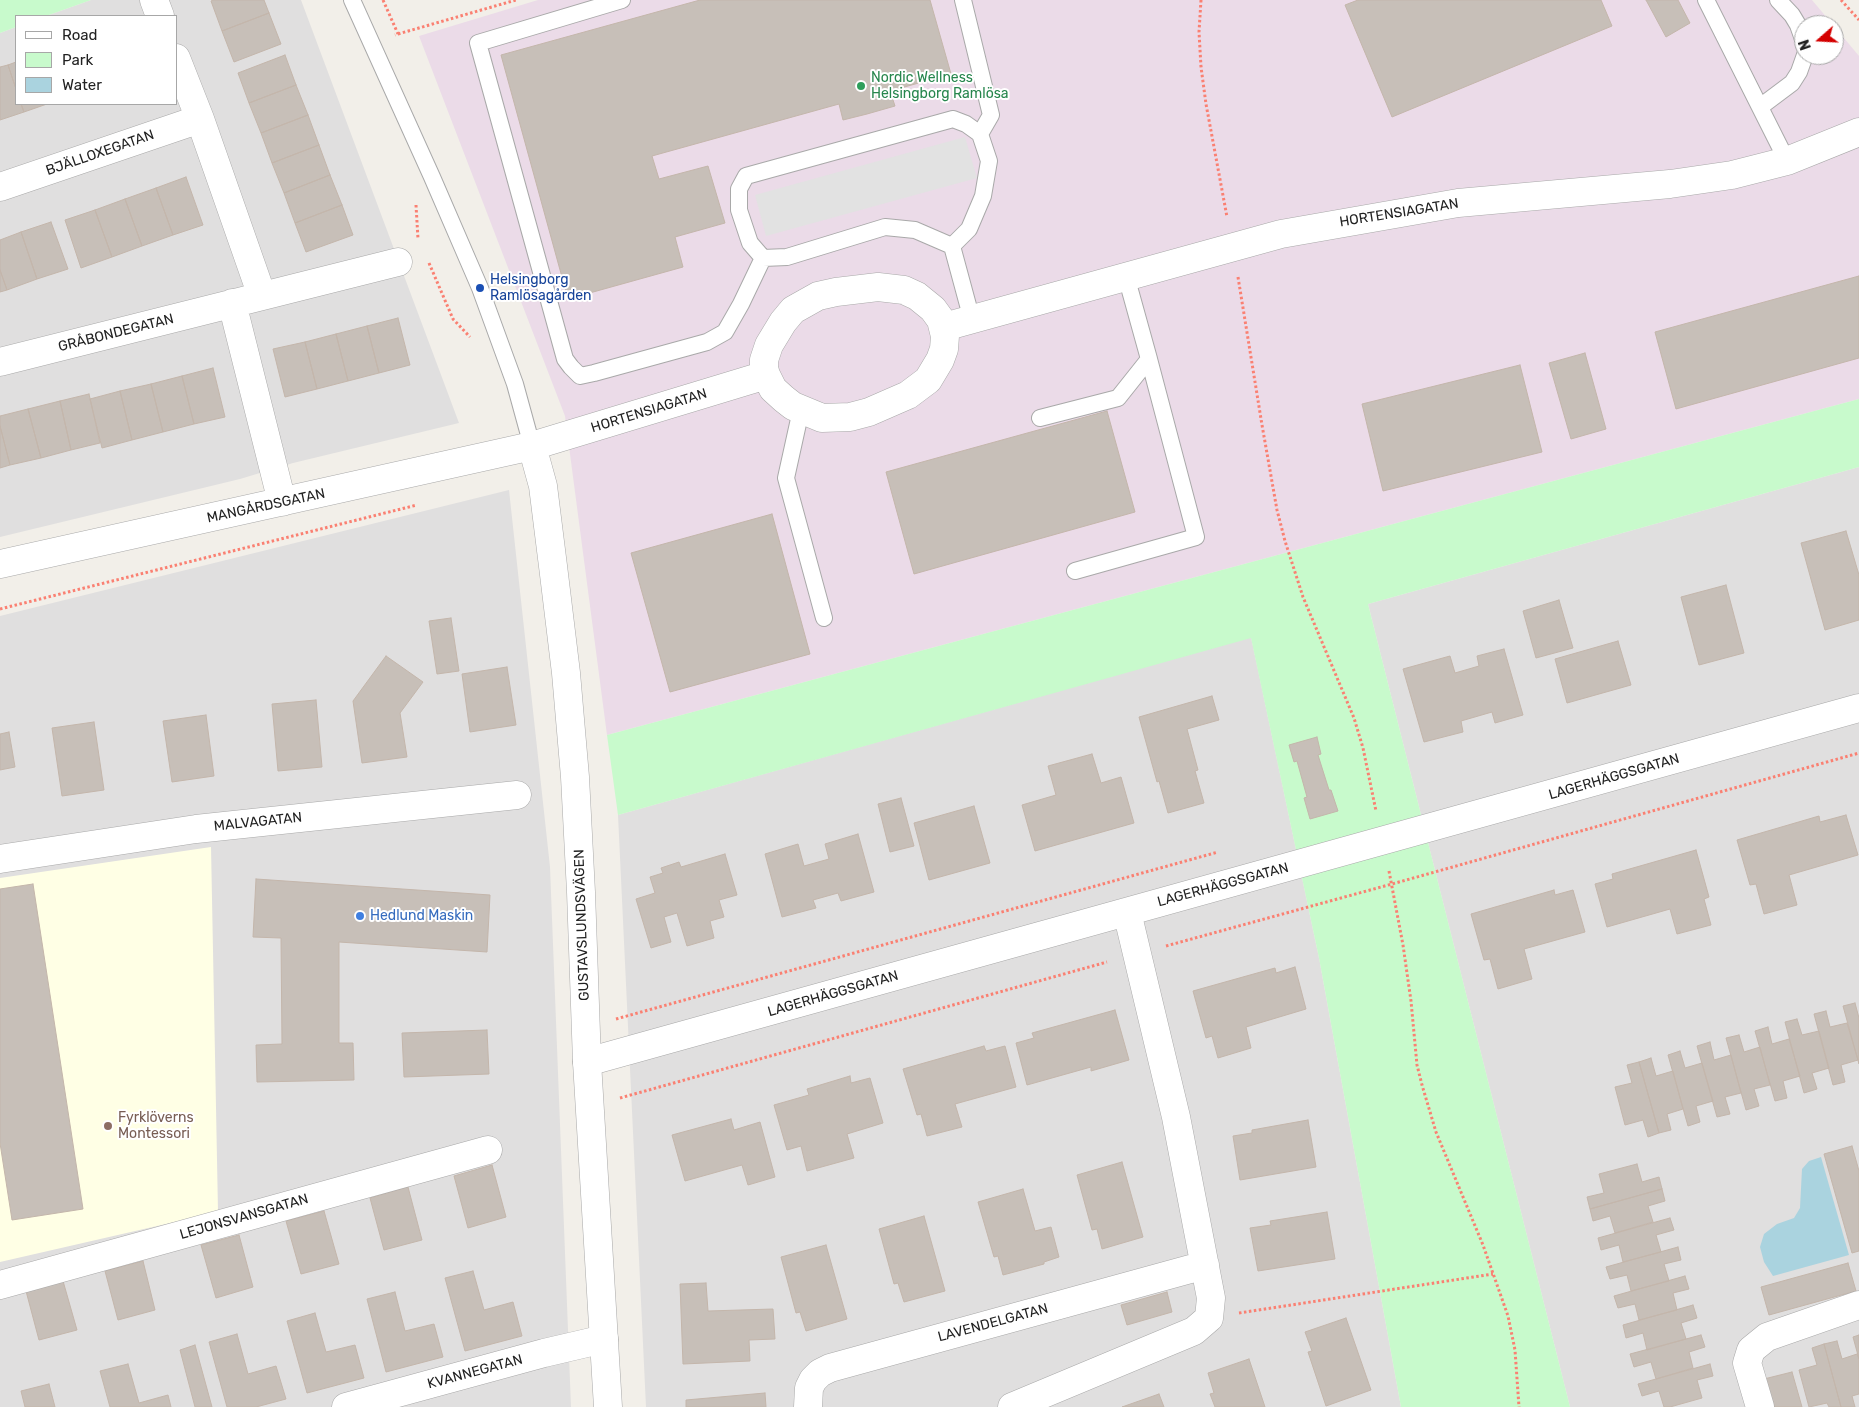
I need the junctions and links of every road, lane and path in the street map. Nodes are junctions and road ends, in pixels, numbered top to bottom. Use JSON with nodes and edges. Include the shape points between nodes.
{"nodes":[{"id":1,"x":154,"y":0,"type":"edge"},
{"id":2,"x":352,"y":0,"type":"edge"},
{"id":3,"x":516,"y":0,"type":"edge"},
{"id":4,"x":622,"y":0,"type":"edge"},
{"id":5,"x":963,"y":0,"type":"edge"},
{"id":6,"x":1201,"y":0,"type":"edge"},
{"id":7,"x":1706,"y":0,"type":"edge"},
{"id":8,"x":1778,"y":0,"type":"edge"},
{"id":9,"x":1841,"y":0,"type":"edge"},
{"id":10,"x":160,"y":15,"type":"edge"},
{"id":11,"x":1794,"y":19,"type":"edge"},
{"id":12,"x":1859,"y":20,"type":"edge"},
{"id":13,"x":398,"y":34,"type":"dead end"},
{"id":14,"x":178,"y":63,"type":"edge"},
{"id":15,"x":1802,"y":65,"type":"edge"},
{"id":16,"x":1760,"y":107,"type":"junction"},
{"id":17,"x":200,"y":119,"type":"junction"},
{"id":18,"x":1859,"y":132,"type":"edge"},
{"id":19,"x":980,"y":134,"type":"junction"},
{"id":20,"x":1787,"y":161,"type":"junction"},
{"id":21,"x":0,"y":187,"type":"edge"},
{"id":22,"x":952,"y":246,"type":"junction"},
{"id":23,"x":1233,"y":247,"type":"junction"},
{"id":24,"x":763,"y":258,"type":"junction"},
{"id":25,"x":398,"y":262,"type":"dead end"},
{"id":26,"x":428,"y":262,"type":"dead end"},
{"id":27,"x":1126,"y":276,"type":"junction"},
{"id":28,"x":262,"y":296,"type":"junction"},
{"id":29,"x":232,"y":303,"type":"junction"},
{"id":30,"x":972,"y":320,"type":"junction"},
{"id":31,"x":944,"y":327,"type":"junction"},
{"id":32,"x":476,"y":342,"type":"dead end"},
{"id":33,"x":1149,"y":359,"type":"junction"},
{"id":34,"x":0,"y":362,"type":"edge"},
{"id":35,"x":766,"y":375,"type":"junction"},
{"id":36,"x":802,"y":410,"type":"junction"},
{"id":37,"x":1040,"y":418,"type":"dead end"},
{"id":38,"x":532,"y":446,"type":"junction"},
{"id":39,"x":282,"y":502,"type":"junction"},
{"id":40,"x":424,"y":504,"type":"dead end"},
{"id":41,"x":0,"y":564,"type":"edge"},
{"id":42,"x":1075,"y":571,"type":"dead end"},
{"id":43,"x":0,"y":609,"type":"edge"},
{"id":44,"x":824,"y":618,"type":"dead end"},
{"id":45,"x":1859,"y":708,"type":"edge"},
{"id":46,"x":1859,"y":753,"type":"edge"},
{"id":47,"x":517,"y":795,"type":"dead end"},
{"id":48,"x":1382,"y":841,"type":"junction"},
{"id":49,"x":0,"y":859,"type":"edge"},
{"id":50,"x":1392,"y":884,"type":"junction"},
{"id":51,"x":1127,"y":912,"type":"junction"},
{"id":52,"x":1137,"y":954,"type":"junction"},
{"id":53,"x":587,"y":1062,"type":"junction"},
{"id":54,"x":590,"y":1106,"type":"junction"},
{"id":55,"x":488,"y":1150,"type":"dead end"},
{"id":56,"x":1205,"y":1265,"type":"junction"},
{"id":57,"x":1493,"y":1274,"type":"junction"},
{"id":58,"x":0,"y":1285,"type":"edge"},
{"id":59,"x":1859,"y":1305,"type":"edge"},
{"id":60,"x":1209,"y":1318,"type":"junction"},
{"id":61,"x":604,"y":1339,"type":"junction"},
{"id":62,"x":346,"y":1407,"type":"edge"},
{"id":63,"x":608,"y":1407,"type":"edge"},
{"id":64,"x":808,"y":1407,"type":"edge"},
{"id":65,"x":1012,"y":1407,"type":"edge"},
{"id":66,"x":1519,"y":1407,"type":"edge"},
{"id":67,"x":1760,"y":1407,"type":"edge"}],
"edges":[{"from":1,"to":10,"type":"street"},
{"from":2,"to":38,"type":"lane","via":[[480,288],[515,384]]},
{"from":3,"to":13,"type":"path"},
{"from":4,"to":24,"type":"lane","via":[[478,43],[565,359],[580,376],[707,342],[725,332]]},
{"from":5,"to":19,"type":"lane","via":[[991,115]]},
{"from":6,"to":23,"type":"path","via":[[1201,67]]},
{"from":7,"to":16,"type":"lane"},
{"from":8,"to":11,"type":"lane"},
{"from":9,"to":12,"type":"path"},
{"from":14,"to":17,"type":"street"},
{"from":15,"to":16,"type":"lane","via":[[1792,83]]},
{"from":16,"to":20,"type":"lane"},
{"from":17,"to":21,"type":"street","name":"BJÄLLOXEGATAN"},
{"from":17,"to":28,"type":"street"},
{"from":18,"to":20,"type":"street","name":"HORTENSIAGATAN"},
{"from":19,"to":22,"type":"lane","via":[[989,161],[983,196],[969,229]]},
{"from":19,"to":24,"type":"lane","via":[[953,118],[746,176],[738,189],[739,210],[750,243]]},
{"from":20,"to":23,"type":"street","name":"HORTENSIAGATAN","via":[[1732,176],[1670,184],[1458,203],[1299,230]]},
{"from":22,"to":24,"type":"lane","via":[[915,230],[885,227],[787,257]]},
{"from":22,"to":30,"type":"lane"},
{"from":23,"to":27,"type":"street","name":"HORTENSIAGATAN"},
{"from":23,"to":48,"type":"path","via":[[1281,526],[1304,597],[1354,718]]},
{"from":25,"to":28,"type":"street","name":"GRÅBONDEGATAN"},
{"from":26,"to":32,"type":"path","via":[[453,319]]},
{"from":27,"to":30,"type":"street","name":"HORTENSIAGATAN"},
{"from":27,"to":33,"type":"lane"},
{"from":28,"to":29,"type":"street","name":"GRÅBONDEGATAN"},
{"from":29,"to":34,"type":"street","name":"GRÅBONDEGATAN"},
{"from":29,"to":39,"type":"street"},
{"from":30,"to":31,"type":"street","name":"HORTENSIAGATAN"},
{"from":31,"to":35,"type":"street","via":[[925,301],[904,290],[878,287],[818,296],[793,310],[774,334],[764,360]]},
{"from":31,"to":36,"type":"street","via":[[944,349],[936,369],[908,396],[850,418],[822,418]]},
{"from":33,"to":37,"type":"lane","via":[[1118,398]]},
{"from":33,"to":42,"type":"lane","via":[[1196,537]]},
{"from":35,"to":36,"type":"street","via":[[778,394]]},
{"from":35,"to":38,"type":"street","name":"HORTENSIAGATAN"},
{"from":36,"to":44,"type":"lane","via":[[786,478]]},
{"from":38,"to":39,"type":"street","name":"MANGÅRDSGATAN"},
{"from":38,"to":53,"type":"street","name":"GUSTAVSLUNDSVÄGEN","via":[[543,486],[566,673],[580,873]]},
{"from":39,"to":41,"type":"street","name":"MANGÅRDSGATAN"},
{"from":40,"to":43,"type":"path"},
{"from":45,"to":48,"type":"street","name":"LAGERHÄGGSGATAN"},
{"from":46,"to":50,"type":"path"},
{"from":47,"to":49,"type":"street","name":"MALVAGATAN","via":[[196,829]]},
{"from":48,"to":50,"type":"path"},
{"from":48,"to":51,"type":"street","name":"LAGERHÄGGSGATAN"},
{"from":50,"to":52,"type":"path"},
{"from":50,"to":57,"type":"path","via":[[1422,1085],[1436,1132]]},
{"from":51,"to":52,"type":"street"},
{"from":51,"to":53,"type":"street","name":"LAGERHÄGGSGATAN"},
{"from":52,"to":54,"type":"path"},
{"from":52,"to":56,"type":"street","via":[[1176,1117]]},
{"from":53,"to":54,"type":"street","name":"GUSTAVSLUNDSVÄGEN"},
{"from":54,"to":61,"type":"street","name":"GUSTAVSLUNDSVÄGEN"},
{"from":55,"to":58,"type":"street","name":"LEJONSVANSGATAN"},
{"from":56,"to":60,"type":"street","via":[[1211,1298]]},
{"from":56,"to":64,"type":"street","name":"LAVENDELGATAN","via":[[830,1368],[813,1380]]},
{"from":57,"to":60,"type":"path"},
{"from":57,"to":66,"type":"path","via":[[1515,1350]]},
{"from":59,"to":67,"type":"street","via":[[1767,1337],[1750,1350],[1746,1363]]},
{"from":60,"to":65,"type":"street","via":[[1194,1331]]},
{"from":61,"to":62,"type":"street","name":"KVANNEGATAN"},
{"from":61,"to":63,"type":"street","name":"GUSTAVSLUNDSVÄGEN"}]}
